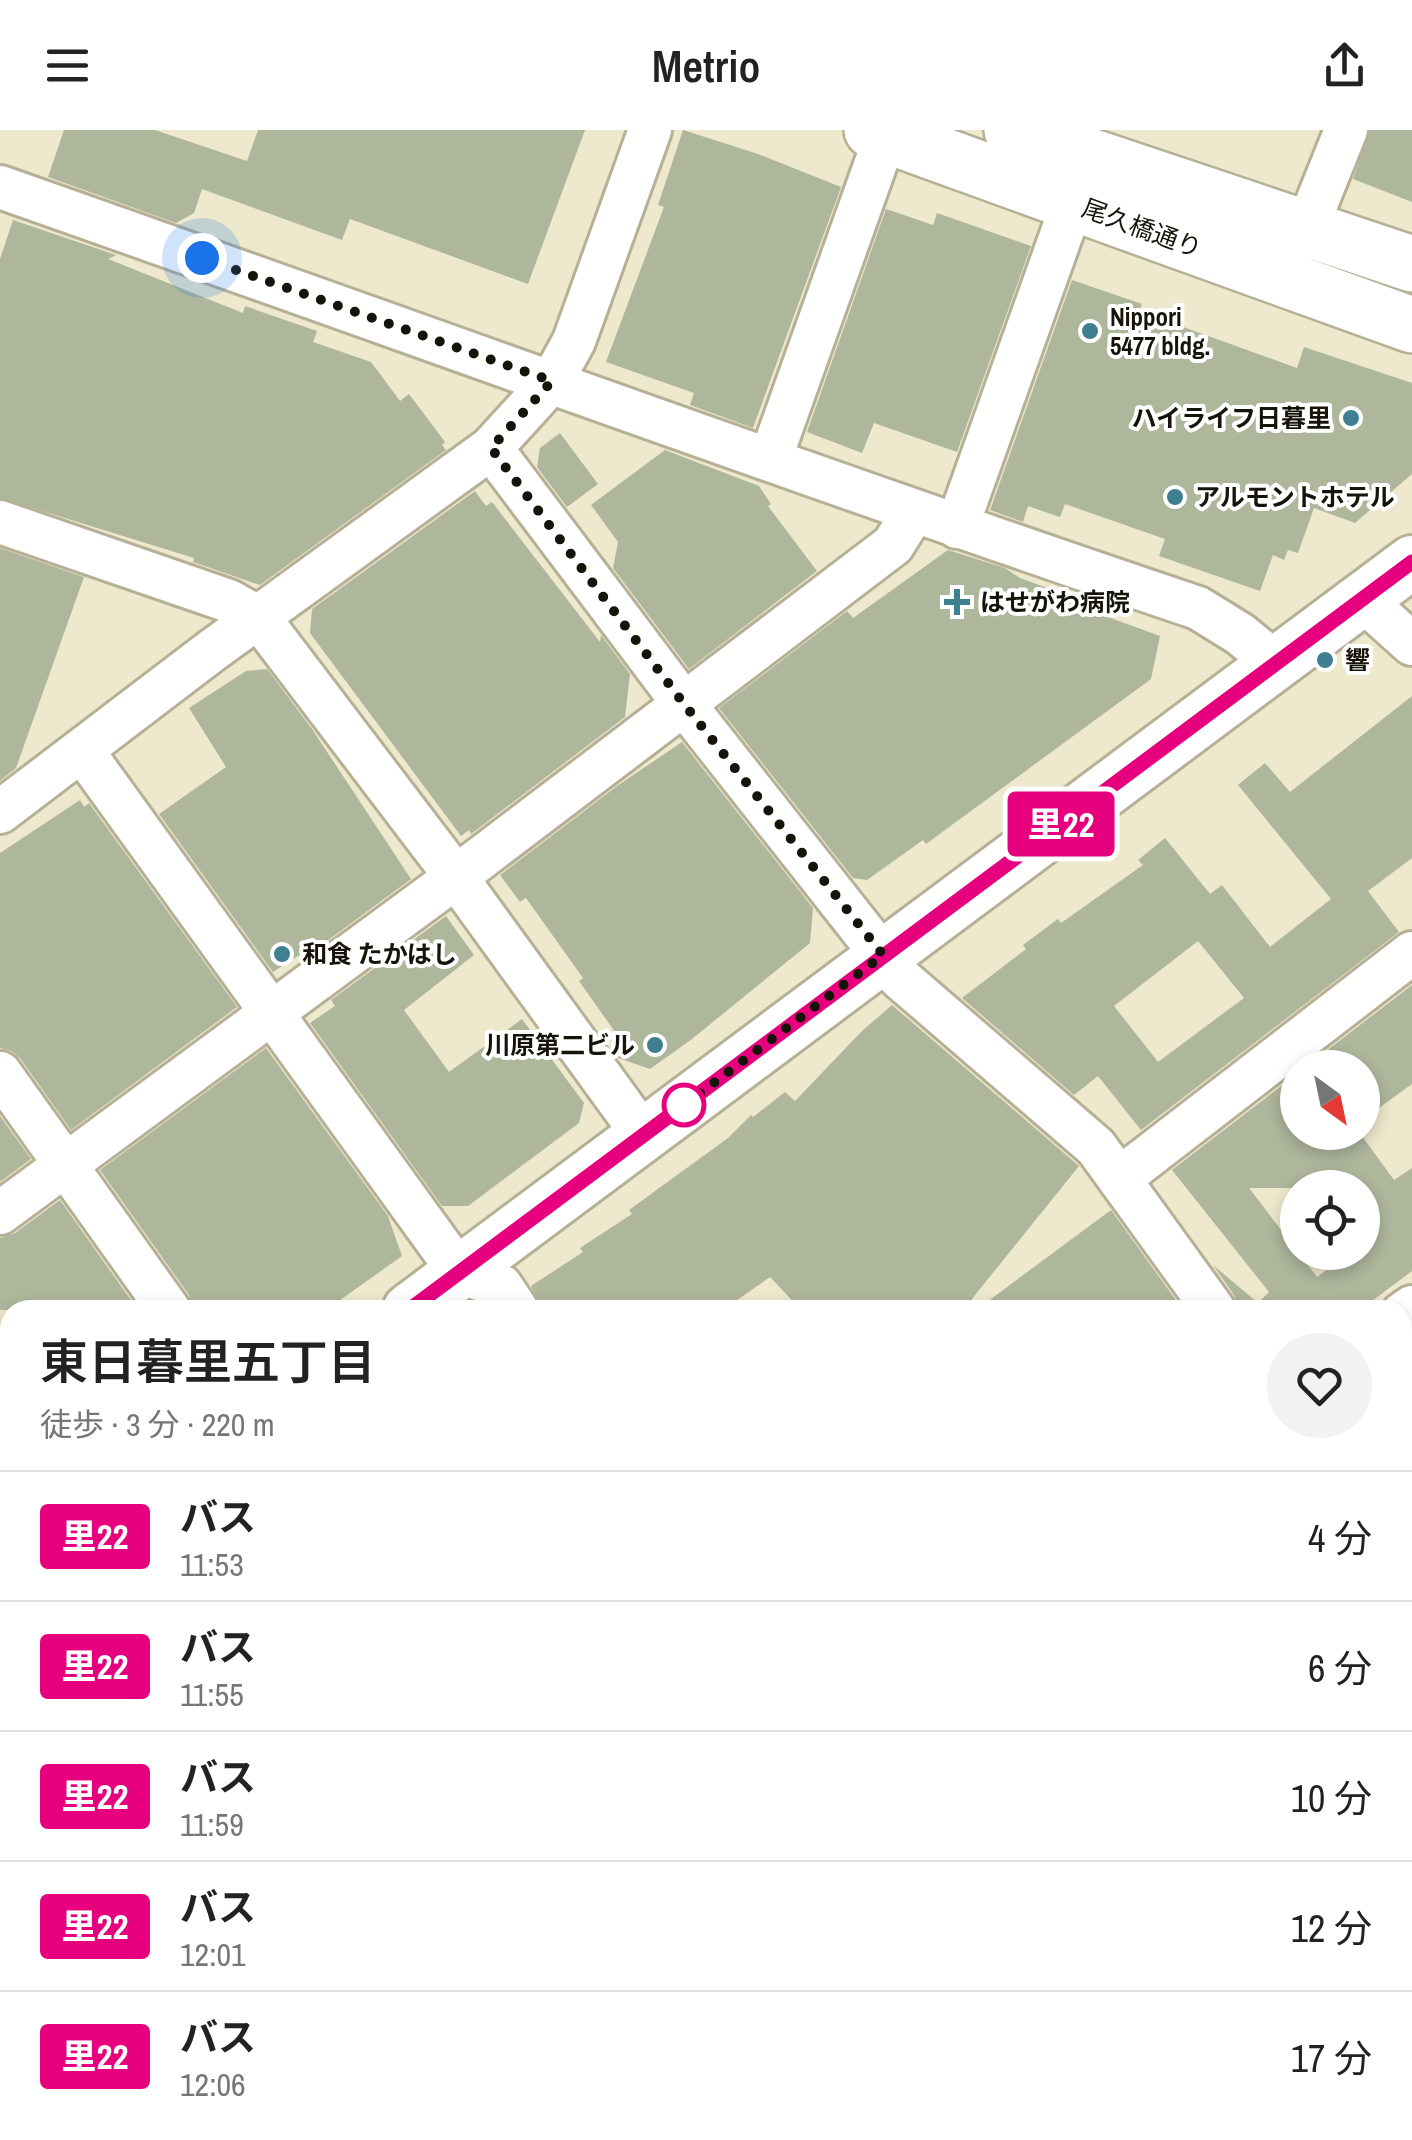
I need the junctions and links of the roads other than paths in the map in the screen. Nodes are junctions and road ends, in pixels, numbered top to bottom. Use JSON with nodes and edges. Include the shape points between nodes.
{"nodes":[{"id":1,"x":650,"y":130,"type":"edge"},
{"id":2,"x":1012,"y":130,"type":"edge"},
{"id":3,"x":1346,"y":130,"type":"edge"},
{"id":4,"x":879,"y":132,"type":"edge"},
{"id":5,"x":0,"y":187,"type":"edge"},
{"id":6,"x":1073,"y":202,"type":"junction"},
{"id":7,"x":1308,"y":228,"type":"junction"},
{"id":8,"x":1412,"y":264,"type":"edge"},
{"id":9,"x":1412,"y":326,"type":"edge"},
{"id":10,"x":552,"y":381,"type":"junction"},
{"id":11,"x":491,"y":448,"type":"junction"},
{"id":12,"x":770,"y":460,"type":"junction"},
{"id":13,"x":913,"y":513,"type":"junction"},
{"id":14,"x":0,"y":522,"type":"edge"},
{"id":15,"x":957,"y":527,"type":"junction"},
{"id":16,"x":1412,"y":562,"type":"edge"},
{"id":17,"x":1363,"y":600,"type":"junction"},
{"id":18,"x":259,"y":618,"type":"junction"},
{"id":19,"x":1412,"y":644,"type":"edge"},
{"id":20,"x":1277,"y":664,"type":"junction"},
{"id":21,"x":684,"y":704,"type":"junction"},
{"id":22,"x":83,"y":752,"type":"junction"},
{"id":23,"x":0,"y":812,"type":"edge"},
{"id":24,"x":456,"y":877,"type":"junction"},
{"id":25,"x":1412,"y":953,"type":"edge"},
{"id":26,"x":883,"y":955,"type":"junction"},
{"id":27,"x":272,"y":1011,"type":"junction"},
{"id":28,"x":0,"y":1073,"type":"edge"},
{"id":29,"x":644,"y":1136,"type":"junction"},
{"id":30,"x":66,"y":1164,"type":"junction"},
{"id":31,"x":1119,"y":1178,"type":"junction"},
{"id":32,"x":0,"y":1213,"type":"edge"},
{"id":33,"x":460,"y":1272,"type":"junction"},
{"id":34,"x":162,"y":1300,"type":"edge"},
{"id":35,"x":422,"y":1300,"type":"edge"},
{"id":36,"x":510,"y":1300,"type":"edge"},
{"id":37,"x":1207,"y":1300,"type":"edge"}],
"edges":[{"from":1,"to":10,"type":"street","via":[[574,341]]},
{"from":2,"to":7,"type":"main road","name":"尾久橋通り"},
{"from":3,"to":7,"type":"street"},
{"from":4,"to":6,"type":"main road","name":"尾久橋通り"},
{"from":4,"to":12,"type":"street"},
{"from":5,"to":10,"type":"street"},
{"from":6,"to":9,"type":"main road","name":"尾久橋通り"},
{"from":6,"to":15,"type":"street"},
{"from":7,"to":8,"type":"main road","name":"尾久橋通り"},
{"from":10,"to":11,"type":"street"},
{"from":10,"to":12,"type":"street"},
{"from":11,"to":18,"type":"street"},
{"from":11,"to":21,"type":"street"},
{"from":12,"to":13,"type":"street"},
{"from":13,"to":15,"type":"street"},
{"from":13,"to":21,"type":"street","via":[[893,545]]},
{"from":14,"to":18,"type":"street","via":[[229,601]]},
{"from":15,"to":20,"type":"street","via":[[1198,608]]},
{"from":16,"to":17,"type":"street"},
{"from":17,"to":19,"type":"street"},
{"from":17,"to":20,"type":"street"},
{"from":18,"to":22,"type":"street"},
{"from":18,"to":24,"type":"street"},
{"from":20,"to":26,"type":"street"},
{"from":21,"to":24,"type":"street"},
{"from":21,"to":26,"type":"street"},
{"from":22,"to":23,"type":"street"},
{"from":22,"to":27,"type":"street"},
{"from":24,"to":27,"type":"street"},
{"from":24,"to":29,"type":"street"},
{"from":25,"to":31,"type":"street"},
{"from":26,"to":29,"type":"street"},
{"from":26,"to":31,"type":"street","via":[[900,978],[1096,1146]]},
{"from":27,"to":30,"type":"street"},
{"from":27,"to":33,"type":"street"},
{"from":28,"to":30,"type":"street"},
{"from":29,"to":33,"type":"street"},
{"from":30,"to":32,"type":"street"},
{"from":30,"to":34,"type":"street"},
{"from":31,"to":37,"type":"street"},
{"from":33,"to":35,"type":"street"},
{"from":33,"to":36,"type":"street","via":[[501,1286]]}]}
